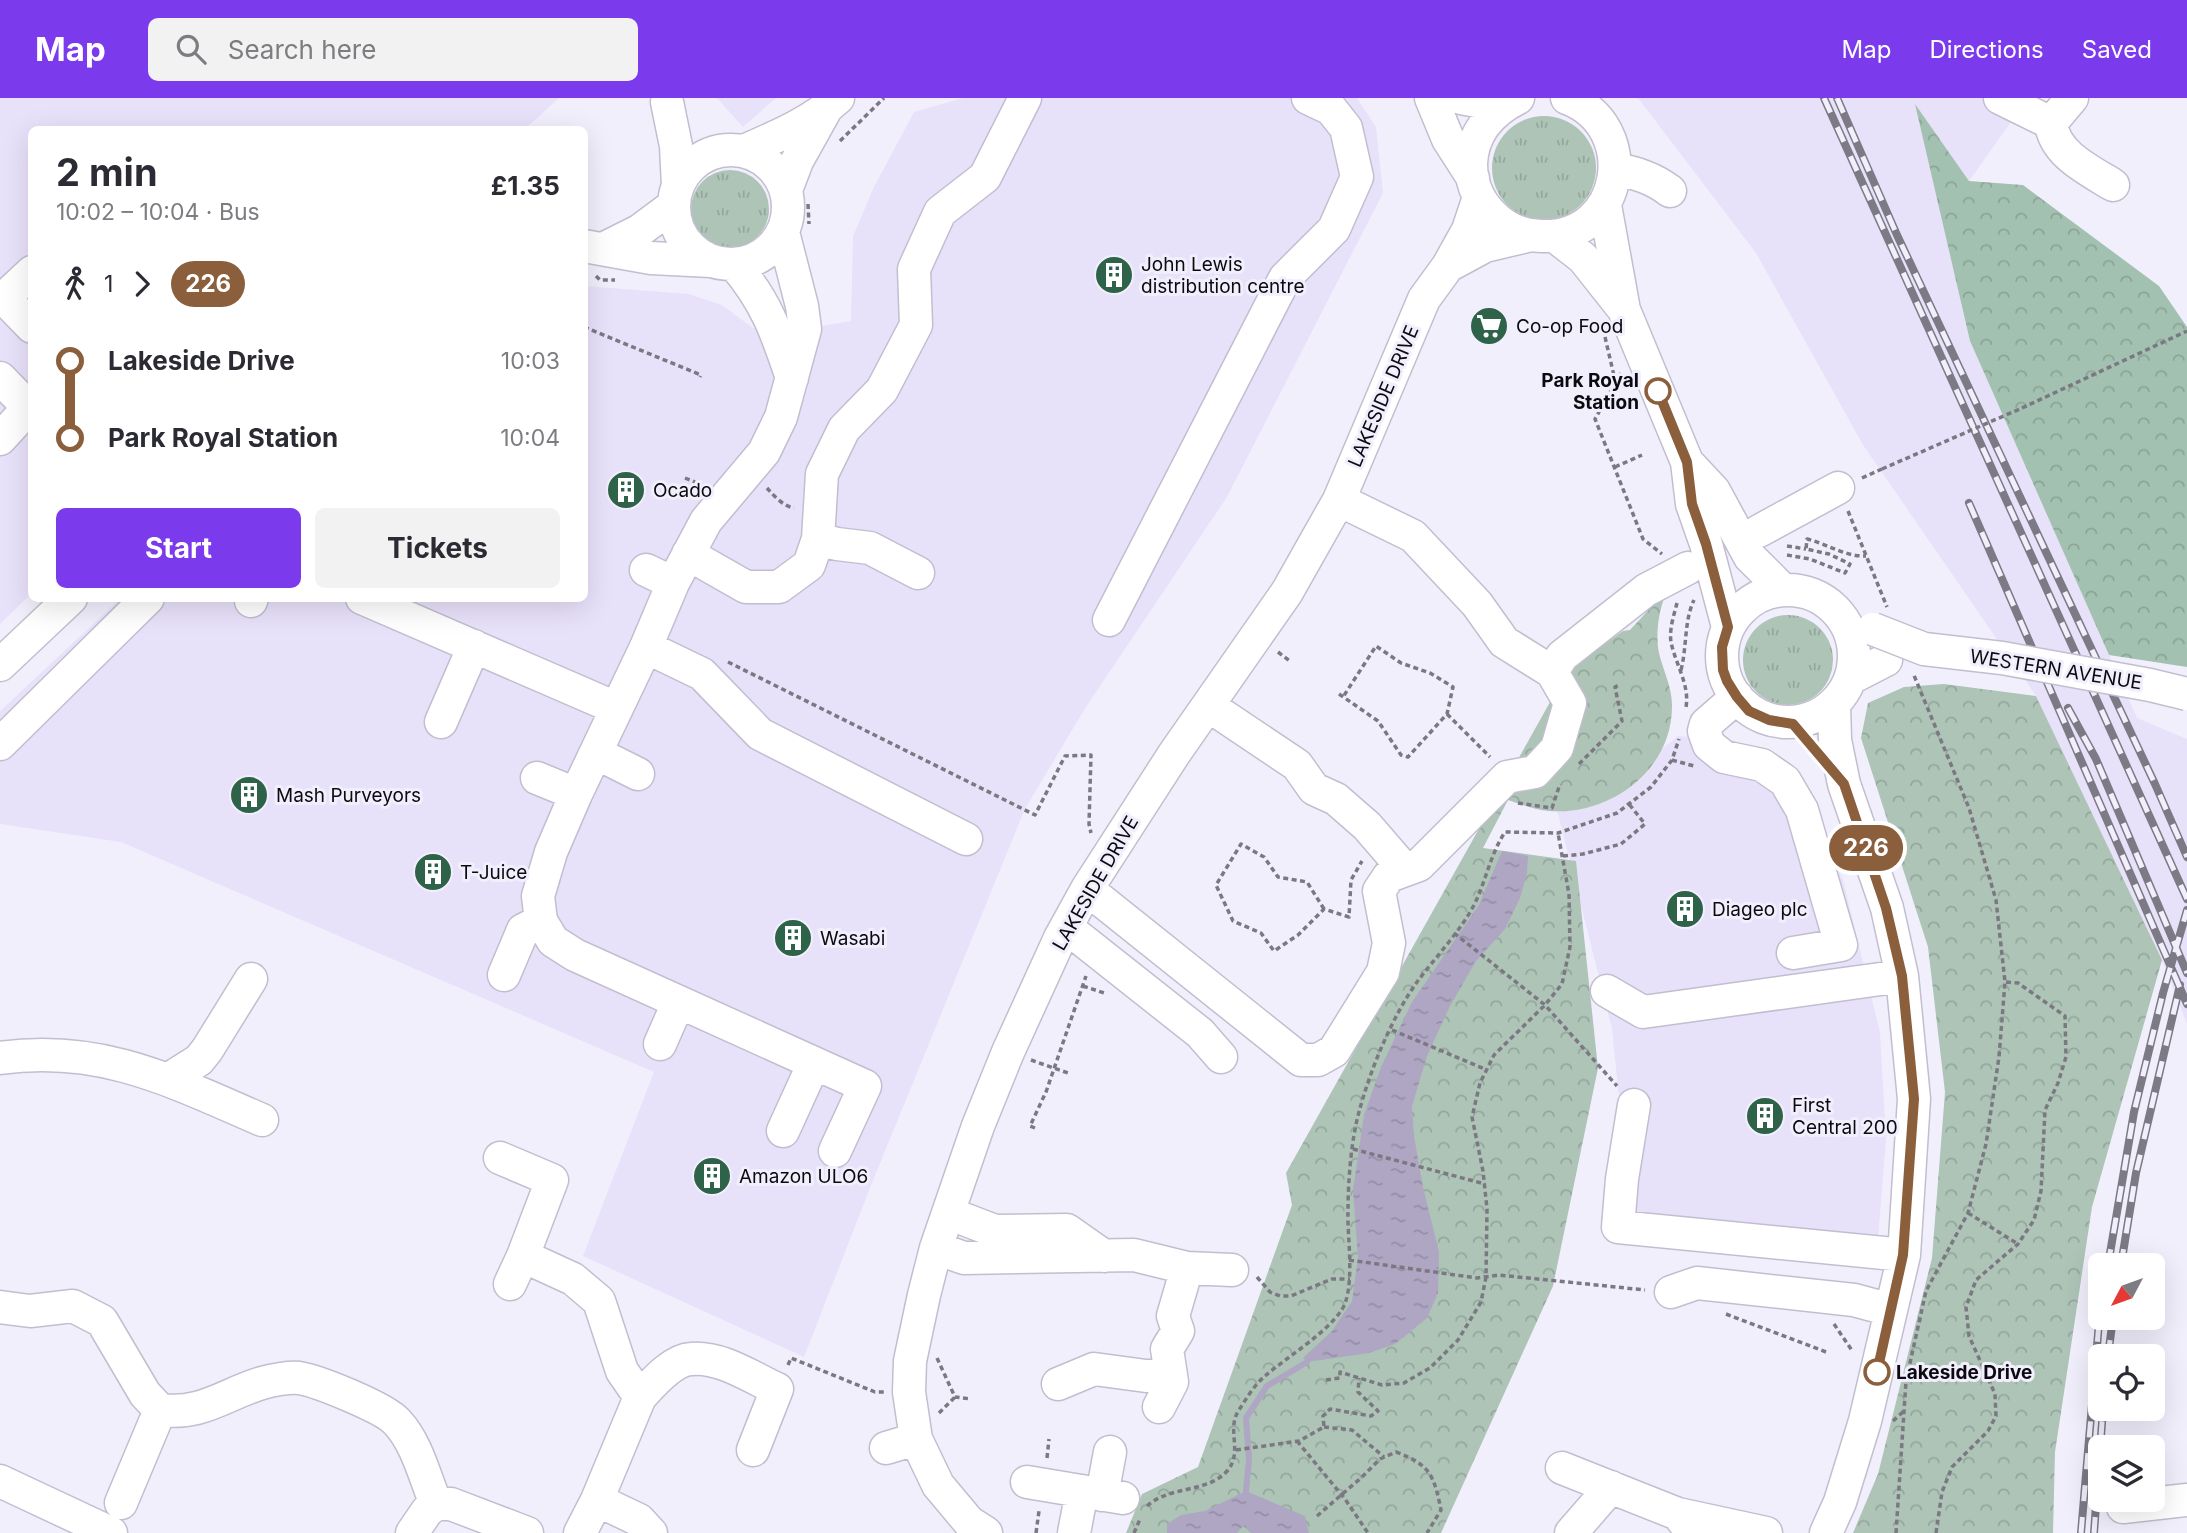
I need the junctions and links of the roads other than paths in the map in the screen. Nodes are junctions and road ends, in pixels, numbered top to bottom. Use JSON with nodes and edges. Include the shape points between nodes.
{"nodes":[{"id":1,"x":1024,"y":98,"type":"edge"},
{"id":2,"x":1308,"y":98,"type":"edge"},
{"id":3,"x":1431,"y":98,"type":"edge"},
{"id":4,"x":1461,"y":98,"type":"edge"},
{"id":5,"x":1569,"y":98,"type":"edge"},
{"id":6,"x":2000,"y":98,"type":"edge"},
{"id":7,"x":2072,"y":98,"type":"edge"},
{"id":8,"x":666,"y":100,"type":"edge"},
{"id":9,"x":1511,"y":102,"type":"edge"},
{"id":10,"x":832,"y":103,"type":"edge"},
{"id":11,"x":2051,"y":123,"type":"junction"},
{"id":12,"x":736,"y":151,"type":"junction"},
{"id":13,"x":1616,"y":169,"type":"junction"},
{"id":14,"x":2113,"y":185,"type":"dead end"},
{"id":15,"x":1476,"y":188,"type":"junction"},
{"id":16,"x":797,"y":191,"type":"junction"},
{"id":17,"x":1670,"y":191,"type":"dead end"},
{"id":18,"x":676,"y":195,"type":"junction"},
{"id":19,"x":1605,"y":205,"type":"junction"},
{"id":20,"x":796,"y":230,"type":"junction"},
{"id":21,"x":1541,"y":236,"type":"junction"},
{"id":22,"x":595,"y":247,"type":"edge"},
{"id":23,"x":722,"y":262,"type":"junction"},
{"id":24,"x":1448,"y":266,"type":"junction"},
{"id":25,"x":28,"y":276,"type":"edge"},
{"id":26,"x":1613,"y":319,"type":"junction"},
{"id":27,"x":28,"y":323,"type":"edge"},
{"id":28,"x":0,"y":378,"type":"edge"},
{"id":29,"x":792,"y":378,"type":"junction"},
{"id":30,"x":28,"y":406,"type":"edge"},
{"id":31,"x":28,"y":410,"type":"edge"},
{"id":32,"x":0,"y":439,"type":"edge"},
{"id":33,"x":1687,"y":462,"type":"junction"},
{"id":34,"x":1838,"y":488,"type":"road end"},
{"id":35,"x":1339,"y":500,"type":"junction"},
{"id":36,"x":819,"y":525,"type":"junction"},
{"id":37,"x":1759,"y":531,"type":"dead end"},
{"id":38,"x":688,"y":554,"type":"junction"},
{"id":39,"x":918,"y":573,"type":"dead end"},
{"id":40,"x":1687,"y":579,"type":"road end"},
{"id":41,"x":1782,"y":589,"type":"junction"},
{"id":42,"x":67,"y":602,"type":"edge"},
{"id":43,"x":144,"y":602,"type":"edge"},
{"id":44,"x":371,"y":602,"type":"edge"},
{"id":45,"x":1836,"y":611,"type":"junction"},
{"id":46,"x":1109,"y":620,"type":"dead end"},
{"id":47,"x":1728,"y":627,"type":"junction"},
{"id":48,"x":474,"y":646,"type":"junction"},
{"id":49,"x":646,"y":647,"type":"junction"},
{"id":50,"x":1906,"y":657,"type":"junction"},
{"id":51,"x":0,"y":665,"type":"edge"},
{"id":52,"x":1552,"y":671,"type":"junction"},
{"id":53,"x":1851,"y":678,"type":"junction"},
{"id":54,"x":2187,"y":694,"type":"edge"},
{"id":55,"x":1737,"y":697,"type":"junction"},
{"id":56,"x":1834,"y":704,"type":"junction"},
{"id":57,"x":1209,"y":706,"type":"junction"},
{"id":58,"x":616,"y":708,"type":"junction"},
{"id":59,"x":441,"y":722,"type":"dead end"},
{"id":60,"x":1793,"y":724,"type":"junction"},
{"id":61,"x":0,"y":744,"type":"edge"},
{"id":62,"x":596,"y":753,"type":"junction"},
{"id":63,"x":638,"y":774,"type":"dead end"},
{"id":64,"x":537,"y":778,"type":"dead end"},
{"id":65,"x":1844,"y":784,"type":"junction"},
{"id":66,"x":576,"y":794,"type":"junction"},
{"id":67,"x":966,"y":839,"type":"dead end"},
{"id":68,"x":1405,"y":870,"type":"junction"},
{"id":69,"x":1094,"y":877,"type":"junction"},
{"id":70,"x":541,"y":921,"type":"junction"},
{"id":71,"x":1066,"y":927,"type":"junction"},
{"id":72,"x":1793,"y":953,"type":"dead end"},
{"id":73,"x":504,"y":975,"type":"dead end"},
{"id":74,"x":1902,"y":976,"type":"junction"},
{"id":75,"x":251,"y":979,"type":"dead end"},
{"id":76,"x":1607,"y":991,"type":"dead end"},
{"id":77,"x":678,"y":1003,"type":"junction"},
{"id":78,"x":660,"y":1044,"type":"dead end"},
{"id":79,"x":1222,"y":1057,"type":"dead end"},
{"id":80,"x":0,"y":1058,"type":"edge"},
{"id":81,"x":814,"y":1063,"type":"junction"},
{"id":82,"x":169,"y":1079,"type":"junction"},
{"id":83,"x":1634,"y":1105,"type":"road end"},
{"id":84,"x":262,"y":1120,"type":"dead end"},
{"id":85,"x":783,"y":1130,"type":"dead end"},
{"id":86,"x":835,"y":1151,"type":"dead end"},
{"id":87,"x":500,"y":1158,"type":"dead end"},
{"id":88,"x":948,"y":1213,"type":"junction"},
{"id":89,"x":1013,"y":1244,"type":"junction"},
{"id":90,"x":936,"y":1248,"type":"junction"},
{"id":91,"x":1903,"y":1255,"type":"junction"},
{"id":92,"x":1187,"y":1268,"type":"junction"},
{"id":93,"x":1232,"y":1270,"type":"road end"},
{"id":94,"x":1671,"y":1292,"type":"road end"},
{"id":95,"x":0,"y":1307,"type":"edge"},
{"id":96,"x":1891,"y":1310,"type":"junction"},
{"id":97,"x":1171,"y":1375,"type":"junction"},
{"id":98,"x":1058,"y":1384,"type":"dead end"},
{"id":99,"x":640,"y":1397,"type":"junction"},
{"id":100,"x":1159,"y":1407,"type":"dead end"},
{"id":101,"x":160,"y":1410,"type":"junction"},
{"id":102,"x":916,"y":1439,"type":"junction"},
{"id":103,"x":886,"y":1448,"type":"dead end"},
{"id":104,"x":753,"y":1450,"type":"dead end"},
{"id":105,"x":1110,"y":1452,"type":"dead end"},
{"id":106,"x":1562,"y":1468,"type":"dead end"},
{"id":107,"x":0,"y":1481,"type":"edge"},
{"id":108,"x":1027,"y":1482,"type":"dead end"},
{"id":109,"x":1611,"y":1487,"type":"junction"},
{"id":110,"x":1102,"y":1495,"type":"junction"},
{"id":111,"x":597,"y":1500,"type":"junction"},
{"id":112,"x":2187,"y":1500,"type":"edge"},
{"id":113,"x":2165,"y":1502,"type":"edge"},
{"id":114,"x":121,"y":1503,"type":"dead end"},
{"id":115,"x":436,"y":1504,"type":"junction"},
{"id":116,"x":1685,"y":1523,"type":"edge"},
{"id":117,"x":111,"y":1533,"type":"edge"},
{"id":118,"x":412,"y":1533,"type":"edge"},
{"id":119,"x":527,"y":1533,"type":"edge"},
{"id":120,"x":580,"y":1533,"type":"edge"},
{"id":121,"x":651,"y":1533,"type":"edge"},
{"id":122,"x":986,"y":1533,"type":"edge"},
{"id":123,"x":1074,"y":1533,"type":"edge"},
{"id":124,"x":1571,"y":1533,"type":"edge"},
{"id":125,"x":1766,"y":1533,"type":"edge"},
{"id":126,"x":1826,"y":1533,"type":"edge"}],
"edges":[{"from":1,"to":36,"type":"street","via":[[985,177],[940,212],[914,269],[916,325],[882,390],[844,429],[822,474]]},
{"from":2,"to":46,"type":"street","via":[[1331,108],[1346,128],[1357,177],[1334,229],[1285,278]]},
{"from":3,"to":15,"type":"street"},
{"from":4,"to":9,"type":"street"},
{"from":5,"to":13,"type":"street","via":[[1590,110],[1606,130]]},
{"from":6,"to":11,"type":"street"},
{"from":7,"to":11,"type":"street"},
{"from":8,"to":12,"type":"street","via":[[696,132]]},
{"from":8,"to":18,"type":"street","via":[[676,146]]},
{"from":9,"to":15,"type":"street","name":"LAKESIDE DRIVE","via":[[1483,125],[1475,144],[1471,162]]},
{"from":10,"to":12,"type":"street","via":[[774,138]]},
{"from":10,"to":16,"type":"street","via":[[797,161]]},
{"from":11,"to":14,"type":"street","via":[[2052,135],[2071,158]]},
{"from":12,"to":16,"type":"street","via":[[761,159]]},
{"from":12,"to":18,"type":"street","via":[[714,152],[701,159],[687,170]]},
{"from":13,"to":17,"type":"street","via":[[1637,173]]},
{"from":13,"to":19,"type":"street"},
{"from":15,"to":21,"type":"street","via":[[1490,213],[1506,227]]},
{"from":15,"to":24,"type":"street","name":"LAKESIDE DRIVE","via":[[1468,230]]},
{"from":16,"to":20,"type":"street","via":[[788,212]]},
{"from":18,"to":22,"type":"street","via":[[645,227]]},
{"from":18,"to":23,"type":"street","via":[[678,229],[690,248]]},
{"from":19,"to":21,"type":"street","name":"LAKESIDE DRIVE","via":[[1582,227]]},
{"from":19,"to":26,"type":"street"},
{"from":20,"to":23,"type":"street","via":[[755,260]]},
{"from":20,"to":29,"type":"street","via":[[805,329]]},
{"from":21,"to":24,"type":"street","name":"LAKESIDE DRIVE","via":[[1485,246]]},
{"from":21,"to":26,"type":"street","via":[[1583,258]]},
{"from":22,"to":23,"type":"street","via":[[651,258]]},
{"from":23,"to":29,"type":"street","via":[[755,288]]},
{"from":24,"to":35,"type":"street","name":"LAKESIDE DRIVE","via":[[1424,299]]},
{"from":25,"to":27,"type":"street","via":[[4,298]]},
{"from":26,"to":33,"type":"street"},
{"from":28,"to":30,"type":"street"},
{"from":29,"to":38,"type":"street","via":[[781,417],[764,452],[706,521]]},
{"from":31,"to":32,"type":"street"},
{"from":33,"to":41,"type":"street","via":[[1714,491],[1750,558]]},
{"from":33,"to":47,"type":"street","via":[[1692,504]]},
{"from":34,"to":37,"type":"street"},
{"from":35,"to":52,"type":"street","via":[[1413,536],[1478,604],[1504,642]]},
{"from":35,"to":57,"type":"street","name":"LAKESIDE DRIVE","via":[[1287,592]]},
{"from":36,"to":38,"type":"street","via":[[809,565],[779,587],[746,587]]},
{"from":36,"to":39,"type":"street","via":[[836,544],[870,548]]},
{"from":38,"to":49,"type":"street","via":[[659,576]]},
{"from":40,"to":52,"type":"street","via":[[1646,590],[1562,656]]},
{"from":41,"to":45,"type":"street","via":[[1818,597]]},
{"from":41,"to":47,"type":"street","via":[[1752,600]]},
{"from":42,"to":51,"type":"street"},
{"from":43,"to":61,"type":"street"},
{"from":44,"to":48,"type":"street"},
{"from":45,"to":50,"type":"street","name":"WESTERN AVENUE","bridge":true,"via":[[1881,621]]},
{"from":45,"to":53,"type":"street","via":[[1854,644]]},
{"from":47,"to":55,"type":"street","via":[[1722,647],[1723,670]]},
{"from":48,"to":58,"type":"street"},
{"from":48,"to":59,"type":"street"},
{"from":49,"to":58,"type":"street"},
{"from":49,"to":67,"type":"street","via":[[702,674],[760,734]]},
{"from":50,"to":53,"type":"street"},
{"from":50,"to":54,"type":"street","name":"WESTERN AVENUE","bridge":true,"via":[[2002,658]]},
{"from":52,"to":68,"type":"street","via":[[1570,703],[1557,748],[1535,772],[1507,777],[1419,865]]},
{"from":53,"to":56,"type":"street"},
{"from":55,"to":60,"type":"street","via":[[1749,711]]},
{"from":55,"to":72,"type":"street","via":[[1706,724],[1709,745],[1724,757],[1762,765],[1785,781],[1802,810],[1841,945]]},
{"from":56,"to":60,"type":"street"},
{"from":56,"to":65,"type":"street"},
{"from":57,"to":68,"type":"street","via":[[1297,765],[1314,789],[1336,799],[1367,826]]},
{"from":57,"to":69,"type":"street","name":"LAKESIDE DRIVE"},
{"from":58,"to":62,"type":"street"},
{"from":60,"to":65,"type":"street"},
{"from":62,"to":63,"type":"street"},
{"from":62,"to":66,"type":"street"},
{"from":64,"to":66,"type":"street"},
{"from":65,"to":74,"type":"street","via":[[1886,908]]},
{"from":66,"to":70,"type":"street","via":[[538,896]]},
{"from":68,"to":69,"type":"street","via":[[1389,876],[1379,891],[1389,943],[1383,972],[1334,1051],[1318,1060],[1301,1060]]},
{"from":69,"to":71,"type":"street","name":"LAKESIDE DRIVE"},
{"from":70,"to":73,"type":"street","via":[[523,930]]},
{"from":70,"to":77,"type":"street","via":[[553,941],[575,955]]},
{"from":71,"to":79,"type":"street","via":[[1200,1033]]},
{"from":71,"to":88,"type":"street","name":"LAKESIDE DRIVE","via":[[998,1077]]},
{"from":74,"to":76,"type":"street","via":[[1643,1012]]},
{"from":74,"to":91,"type":"street","via":[[1914,1099]]},
{"from":75,"to":82,"type":"street","via":[[207,1051]]},
{"from":77,"to":78,"type":"street"},
{"from":77,"to":81,"type":"street"},
{"from":80,"to":82,"type":"street","via":[[94,1058]]},
{"from":81,"to":85,"type":"street"},
{"from":81,"to":86,"type":"street","via":[[865,1086]]},
{"from":82,"to":84,"type":"street"},
{"from":83,"to":91,"type":"street","via":[[1618,1227]]},
{"from":87,"to":99,"type":"street","via":[[552,1180],[516,1270],[573,1279],[599,1301],[622,1371]]},
{"from":88,"to":89,"type":"street","via":[[995,1231]]},
{"from":88,"to":90,"type":"street","name":"LAKESIDE DRIVE"},
{"from":89,"to":90,"type":"street","via":[[964,1258]]},
{"from":89,"to":92,"type":"street","via":[[1104,1256],[1134,1255]]},
{"from":90,"to":102,"type":"street","name":"LAKESIDE DRIVE","via":[[910,1361]]},
{"from":91,"to":96,"type":"street"},
{"from":92,"to":93,"type":"street"},
{"from":92,"to":97,"type":"street","via":[[1173,1316],[1178,1331],[1167,1349]]},
{"from":94,"to":96,"type":"street","via":[[1697,1283],[1854,1300]]},
{"from":95,"to":101,"type":"street","via":[[30,1311],[73,1306],[102,1321],[145,1394]]},
{"from":96,"to":126,"type":"street","via":[[1865,1422]]},
{"from":97,"to":98,"type":"street","via":[[1094,1369]]},
{"from":97,"to":100,"type":"street"},
{"from":99,"to":104,"type":"street","via":[[664,1371],[689,1358],[781,1380]]},
{"from":99,"to":111,"type":"street"},
{"from":101,"to":114,"type":"street"},
{"from":101,"to":115,"type":"street","via":[[200,1409],[264,1382],[299,1378],[378,1408],[397,1421],[414,1448]]},
{"from":102,"to":103,"type":"street"},
{"from":102,"to":122,"type":"street","name":"LAKESIDE DRIVE","via":[[938,1485],[969,1522]]},
{"from":105,"to":110,"type":"street"},
{"from":106,"to":109,"type":"street"},
{"from":107,"to":117,"type":"street"},
{"from":108,"to":110,"type":"street"},
{"from":109,"to":116,"type":"street"},
{"from":109,"to":124,"type":"street"},
{"from":110,"to":123,"type":"street"},
{"from":111,"to":120,"type":"street"},
{"from":111,"to":121,"type":"street","via":[[639,1520]]},
{"from":112,"to":113,"type":"street"},
{"from":115,"to":118,"type":"street"},
{"from":115,"to":119,"type":"street","via":[[451,1504]]},
{"from":116,"to":125,"type":"street"}]}
